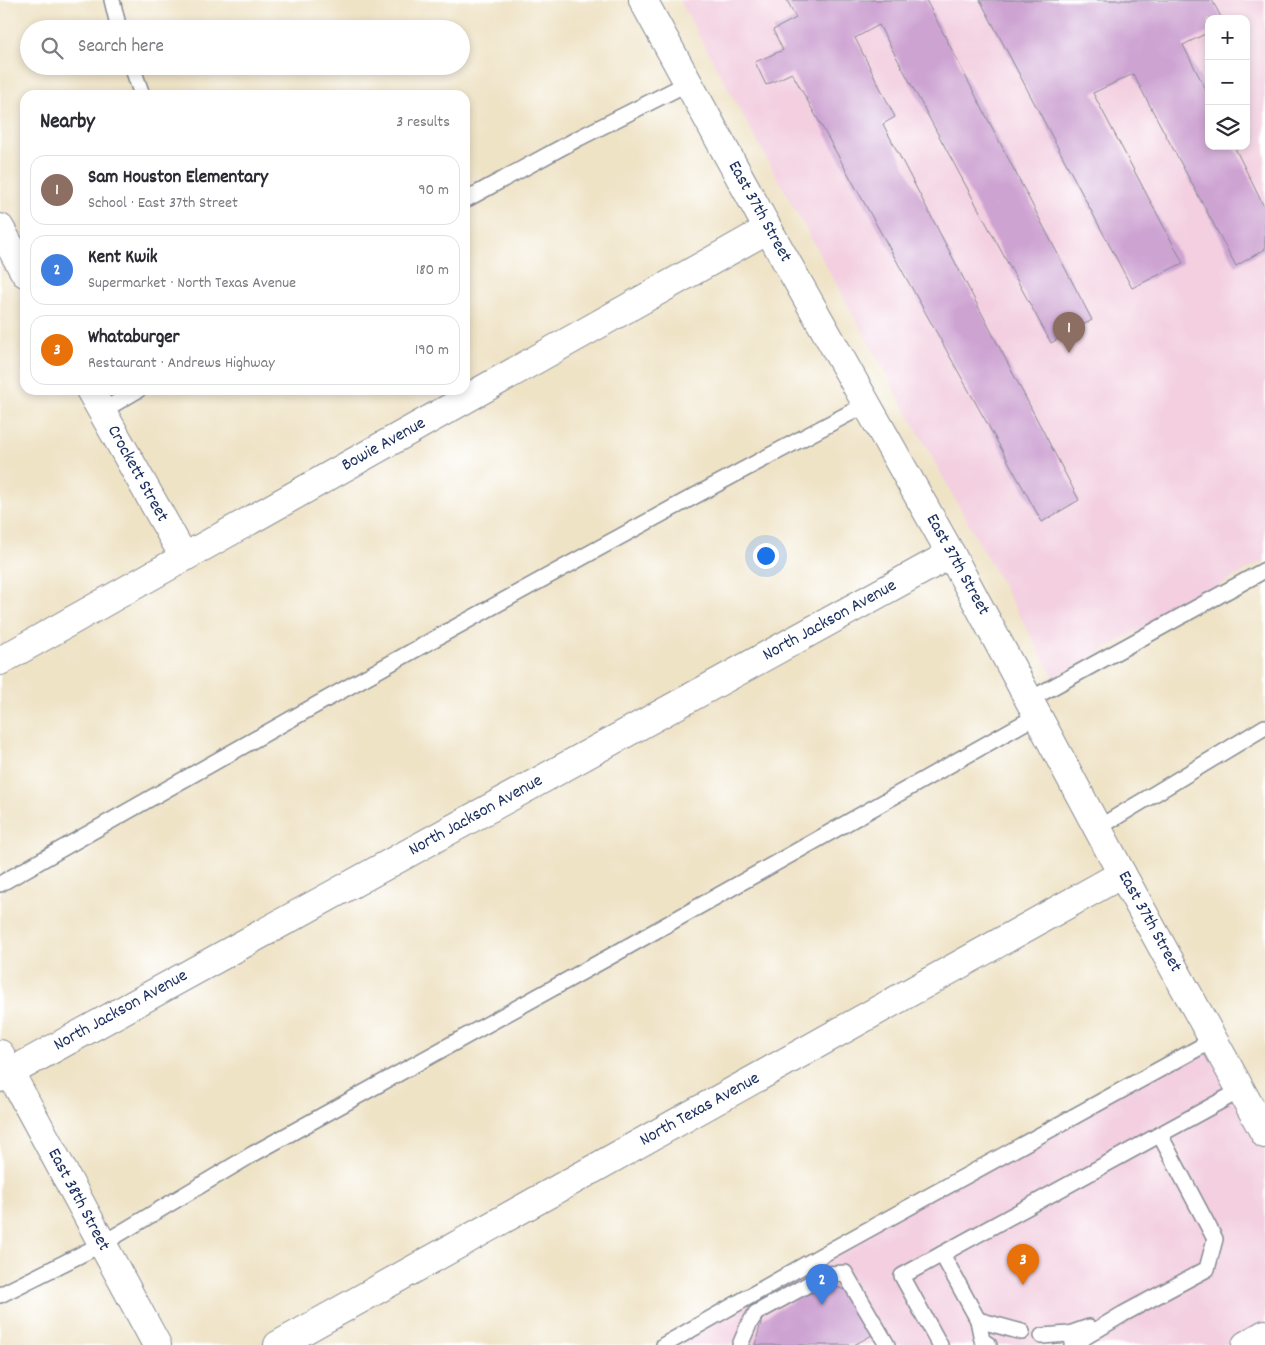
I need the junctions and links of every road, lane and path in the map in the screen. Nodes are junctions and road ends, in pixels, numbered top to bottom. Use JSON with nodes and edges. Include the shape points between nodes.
{"nodes":[{"id":1,"x":112,"y":0,"type":"edge"},
{"id":2,"x":642,"y":0,"type":"edge"},
{"id":3,"x":117,"y":20,"type":"edge"},
{"id":4,"x":135,"y":75,"type":"edge"},
{"id":5,"x":688,"y":83,"type":"junction"},
{"id":6,"x":140,"y":90,"type":"edge"},
{"id":7,"x":470,"y":197,"type":"edge"},
{"id":8,"x":0,"y":228,"type":"edge"},
{"id":9,"x":768,"y":229,"type":"junction"},
{"id":10,"x":20,"y":264,"type":"edge"},
{"id":11,"x":117,"y":395,"type":"edge"},
{"id":12,"x":96,"y":400,"type":"edge"},
{"id":13,"x":867,"y":404,"type":"junction"},
{"id":14,"x":952,"y":554,"type":"junction"},
{"id":15,"x":184,"y":558,"type":"junction"},
{"id":16,"x":1265,"y":570,"type":"edge"},
{"id":17,"x":0,"y":661,"type":"edge"},
{"id":18,"x":1033,"y":708,"type":"junction"},
{"id":19,"x":1265,"y":727,"type":"edge"},
{"id":20,"x":1098,"y":828,"type":"junction"},
{"id":21,"x":1122,"y":874,"type":"junction"},
{"id":22,"x":0,"y":884,"type":"edge"},
{"id":23,"x":1213,"y":1040,"type":"junction"},
{"id":24,"x":3,"y":1068,"type":"edge"},
{"id":25,"x":1241,"y":1090,"type":"junction"},
{"id":26,"x":1265,"y":1134,"type":"edge"},
{"id":27,"x":1160,"y":1135,"type":"junction"},
{"id":28,"x":102,"y":1244,"type":"junction"},
{"id":29,"x":822,"y":1254,"type":"junction"},
{"id":30,"x":942,"y":1254,"type":"junction"},
{"id":31,"x":827,"y":1274,"type":"junction"},
{"id":32,"x":0,"y":1295,"type":"edge"},
{"id":33,"x":744,"y":1298,"type":"junction"},
{"id":34,"x":756,"y":1313,"type":"junction"},
{"id":35,"x":1123,"y":1314,"type":"junction"},
{"id":36,"x":978,"y":1320,"type":"junction"},
{"id":37,"x":1022,"y":1332,"type":"dead end"},
{"id":38,"x":1265,"y":1334,"type":"edge"},
{"id":39,"x":1042,"y":1336,"type":"dead end"},
{"id":40,"x":682,"y":1341,"type":"edge"},
{"id":41,"x":157,"y":1345,"type":"edge"},
{"id":42,"x":278,"y":1345,"type":"edge"},
{"id":43,"x":664,"y":1345,"type":"edge"},
{"id":44,"x":740,"y":1345,"type":"edge"},
{"id":45,"x":887,"y":1345,"type":"edge"},
{"id":46,"x":940,"y":1345,"type":"edge"},
{"id":47,"x":989,"y":1345,"type":"edge"},
{"id":48,"x":1072,"y":1345,"type":"edge"},
{"id":49,"x":1246,"y":1345,"type":"edge"}],
"edges":[{"from":1,"to":3,"type":"lane"},
{"from":2,"to":5,"type":"street","name":"East 37th Street"},
{"from":4,"to":6,"type":"lane"},
{"from":5,"to":7,"type":"lane"},
{"from":5,"to":9,"type":"street","name":"East 37th Street"},
{"from":8,"to":10,"type":"street"},
{"from":9,"to":13,"type":"street","name":"East 37th Street"},
{"from":9,"to":15,"type":"street","name":"Bowie Avenue"},
{"from":11,"to":12,"type":"lane"},
{"from":12,"to":15,"type":"street","name":"Crockett Street"},
{"from":13,"to":14,"type":"street","name":"East 37th Street"},
{"from":13,"to":22,"type":"lane","via":[[686,499],[251,740]]},
{"from":14,"to":18,"type":"street","name":"East 37th Street"},
{"from":14,"to":24,"type":"street","name":"North Jackson Avenue"},
{"from":15,"to":17,"type":"street","name":"Bowie Avenue"},
{"from":16,"to":18,"type":"lane"},
{"from":18,"to":20,"type":"street","name":"East 37th Street"},
{"from":18,"to":28,"type":"lane","via":[[611,956],[253,1154]]},
{"from":19,"to":20,"type":"lane"},
{"from":20,"to":21,"type":"street","name":"East 37th Street"},
{"from":21,"to":23,"type":"street","name":"East 37th Street"},
{"from":21,"to":42,"type":"street","name":"North Texas Avenue"},
{"from":23,"to":25,"type":"street","name":"East 37th Street"},
{"from":23,"to":29,"type":"lane"},
{"from":24,"to":28,"type":"street","name":"East 38th Street"},
{"from":25,"to":26,"type":"street","name":"East 37th Street"},
{"from":25,"to":27,"type":"lane"},
{"from":27,"to":30,"type":"lane"},
{"from":27,"to":35,"type":"lane","via":[[1215,1239],[1207,1269]]},
{"from":28,"to":32,"type":"lane"},
{"from":28,"to":41,"type":"street","name":"East 38th Street"},
{"from":29,"to":31,"type":"lane"},
{"from":29,"to":33,"type":"lane"},
{"from":30,"to":36,"type":"lane"},
{"from":30,"to":46,"type":"lane","via":[[902,1276]]},
{"from":31,"to":34,"type":"lane"},
{"from":31,"to":45,"type":"lane","via":[[845,1273]]},
{"from":33,"to":34,"type":"lane"},
{"from":33,"to":40,"type":"lane"},
{"from":34,"to":44,"type":"lane"},
{"from":35,"to":39,"type":"lane","via":[[1069,1334]]},
{"from":35,"to":48,"type":"lane"},
{"from":36,"to":37,"type":"lane"},
{"from":36,"to":47,"type":"lane","via":[[982,1340]]},
{"from":38,"to":49,"type":"street"},
{"from":40,"to":43,"type":"lane"}]}
